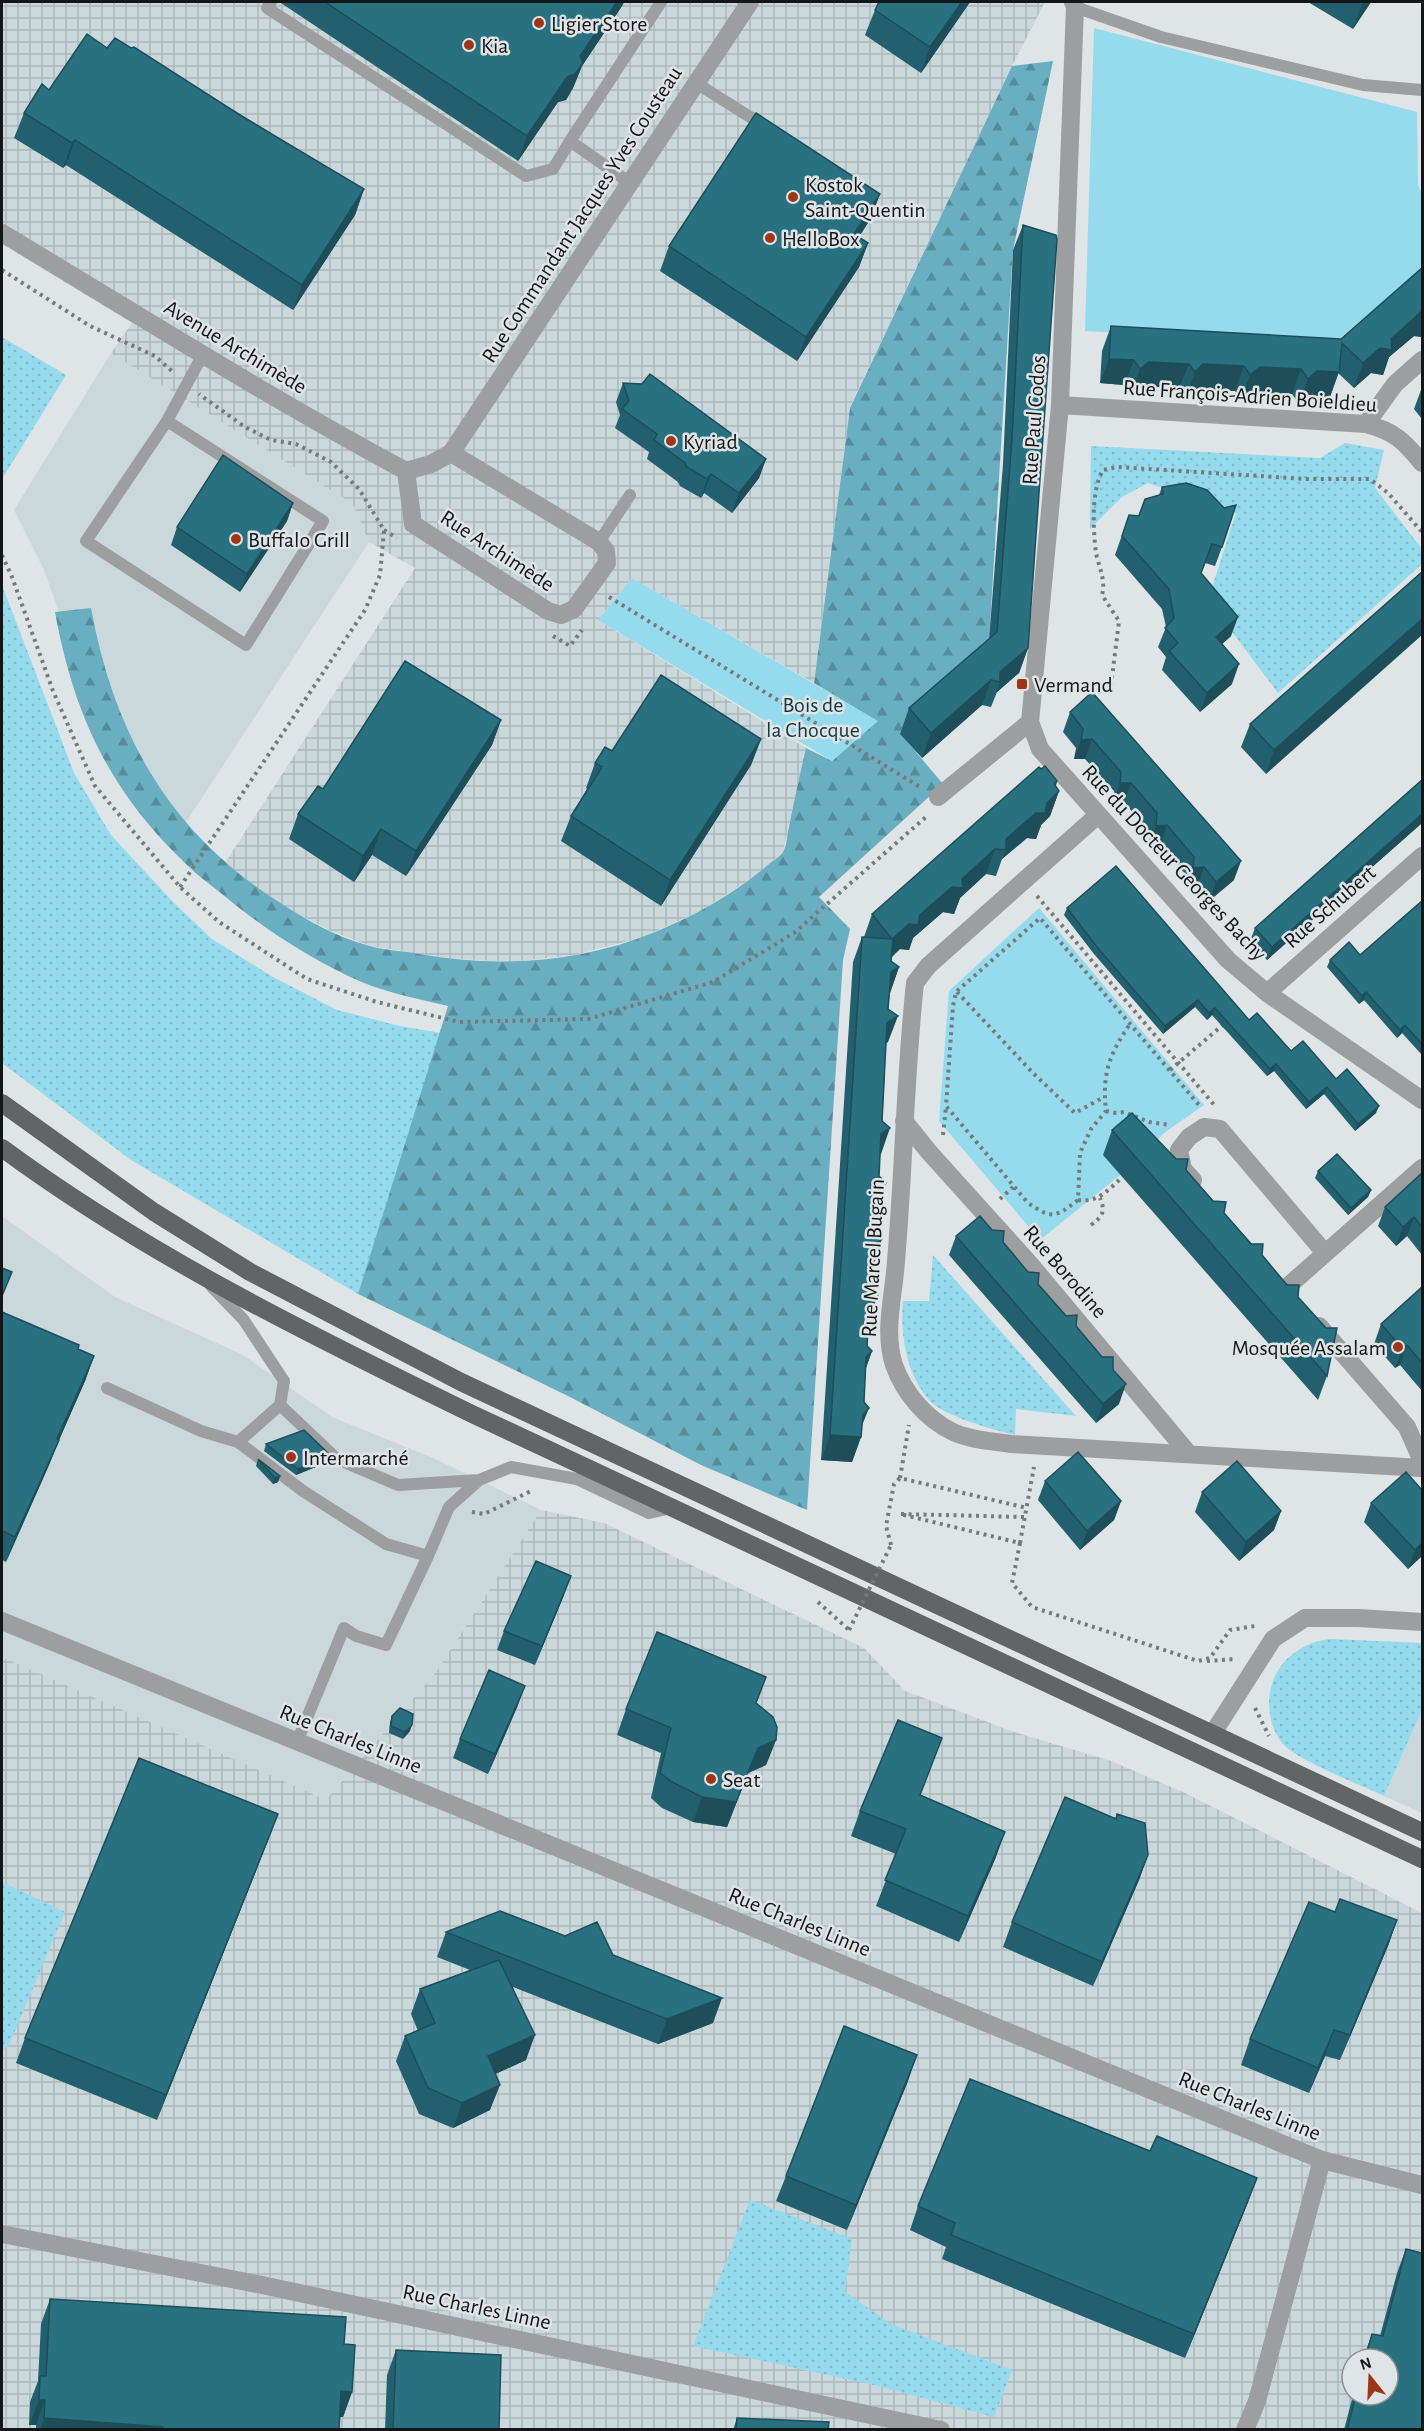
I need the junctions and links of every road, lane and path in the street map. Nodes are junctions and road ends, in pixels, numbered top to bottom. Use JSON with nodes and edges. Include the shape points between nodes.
{"nodes":[{"id":1,"x":271,"y":2,"type":"edge"},
{"id":2,"x":662,"y":2,"type":"edge"},
{"id":3,"x":750,"y":2,"type":"edge"},
{"id":4,"x":1074,"y":4,"type":"edge"},
{"id":5,"x":696,"y":83,"type":"junction"},
{"id":6,"x":1422,"y":90,"type":"edge"},
{"id":7,"x":772,"y":131,"type":"edge"},
{"id":8,"x":570,"y":141,"type":"junction"},
{"id":9,"x":630,"y":183,"type":"junction"},
{"id":10,"x":2,"y":233,"type":"edge"},
{"id":11,"x":2,"y":270,"type":"edge"},
{"id":12,"x":203,"y":354,"type":"junction"},
{"id":13,"x":1422,"y":360,"type":"edge"},
{"id":14,"x":188,"y":384,"type":"junction"},
{"id":15,"x":1060,"y":405,"type":"junction"},
{"id":16,"x":167,"y":421,"type":"junction"},
{"id":17,"x":1366,"y":423,"type":"junction"},
{"id":18,"x":451,"y":453,"type":"junction"},
{"id":19,"x":1422,"y":463,"type":"edge"},
{"id":20,"x":406,"y":471,"type":"junction"},
{"id":21,"x":630,"y":495,"type":"dead end"},
{"id":22,"x":1422,"y":532,"type":"edge"},
{"id":23,"x":599,"y":542,"type":"junction"},
{"id":24,"x":2,"y":555,"type":"edge"},
{"id":25,"x":591,"y":585,"type":"junction"},
{"id":26,"x":1111,"y":686,"type":"dead end"},
{"id":27,"x":1030,"y":722,"type":"junction"},
{"id":28,"x":938,"y":797,"type":"junction"},
{"id":29,"x":1098,"y":815,"type":"junction"},
{"id":30,"x":1422,"y":856,"type":"edge"},
{"id":31,"x":180,"y":887,"type":"junction"},
{"id":32,"x":1033,"y":891,"type":"dead end"},
{"id":33,"x":956,"y":992,"type":"junction"},
{"id":34,"x":1267,"y":993,"type":"junction"},
{"id":35,"x":1230,"y":1020,"type":"edge"},
{"id":36,"x":1130,"y":1024,"type":"junction"},
{"id":37,"x":1179,"y":1063,"type":"junction"},
{"id":38,"x":1170,"y":1070,"type":"junction"},
{"id":39,"x":1104,"y":1097,"type":"junction"},
{"id":40,"x":1422,"y":1100,"type":"edge"},
{"id":41,"x":2,"y":1103,"type":"edge"},
{"id":42,"x":1106,"y":1111,"type":"junction"},
{"id":43,"x":1219,"y":1111,"type":"dead end"},
{"id":44,"x":1190,"y":1112,"type":"dead end"},
{"id":45,"x":1181,"y":1119,"type":"dead end"},
{"id":46,"x":904,"y":1121,"type":"junction"},
{"id":47,"x":1172,"y":1126,"type":"junction"},
{"id":48,"x":1170,"y":1132,"type":"dead end"},
{"id":49,"x":2,"y":1149,"type":"edge"},
{"id":50,"x":1422,"y":1168,"type":"edge"},
{"id":51,"x":1128,"y":1173,"type":"edge"},
{"id":52,"x":1205,"y":1194,"type":"edge"},
{"id":53,"x":1100,"y":1198,"type":"junction"},
{"id":54,"x":1078,"y":1200,"type":"junction"},
{"id":55,"x":1091,"y":1225,"type":"dead end"},
{"id":56,"x":1325,"y":1253,"type":"junction"},
{"id":57,"x":1271,"y":1271,"type":"edge"},
{"id":58,"x":205,"y":1279,"type":"junction"},
{"id":59,"x":1286,"y":1288,"type":"junction"},
{"id":60,"x":107,"y":1388,"type":"dead end"},
{"id":61,"x":279,"y":1405,"type":"junction"},
{"id":62,"x":919,"y":1406,"type":"junction"},
{"id":63,"x":238,"y":1442,"type":"junction"},
{"id":64,"x":1037,"y":1446,"type":"junction"},
{"id":65,"x":1189,"y":1454,"type":"junction"},
{"id":66,"x":1422,"y":1461,"type":"edge"},
{"id":67,"x":1422,"y":1468,"type":"edge"},
{"id":68,"x":900,"y":1478,"type":"junction"},
{"id":69,"x":479,"y":1480,"type":"junction"},
{"id":70,"x":534,"y":1490,"type":"dead end"},
{"id":71,"x":449,"y":1507,"type":"junction"},
{"id":72,"x":672,"y":1508,"type":"junction"},
{"id":73,"x":1027,"y":1508,"type":"junction"},
{"id":74,"x":1024,"y":1517,"type":"junction"},
{"id":75,"x":1020,"y":1543,"type":"junction"},
{"id":76,"x":428,"y":1556,"type":"junction"},
{"id":77,"x":810,"y":1595,"type":"dead end"},
{"id":78,"x":2,"y":1621,"type":"edge"},
{"id":79,"x":918,"y":1622,"type":"junction"},
{"id":80,"x":1422,"y":1622,"type":"edge"},
{"id":81,"x":1262,"y":1625,"type":"dead end"},
{"id":82,"x":1198,"y":1661,"type":"junction"},
{"id":83,"x":1255,"y":1665,"type":"junction"},
{"id":84,"x":1213,"y":1733,"type":"junction"},
{"id":85,"x":1271,"y":1739,"type":"dead end"},
{"id":86,"x":297,"y":1742,"type":"junction"},
{"id":87,"x":1422,"y":1832,"type":"edge"},
{"id":88,"x":1422,"y":1858,"type":"edge"},
{"id":89,"x":1322,"y":2160,"type":"junction"},
{"id":90,"x":1422,"y":2185,"type":"edge"},
{"id":91,"x":2,"y":2234,"type":"edge"},
{"id":92,"x":941,"y":2430,"type":"edge"},
{"id":93,"x":1245,"y":2430,"type":"edge"}],
"edges":[{"from":1,"to":8,"type":"lane","via":[[267,8],[526,176],[553,169]]},
{"from":2,"to":8,"type":"lane"},
{"from":3,"to":5,"type":"street","name":"Rue Commandant Jacques Yves Cousteau"},
{"from":4,"to":6,"type":"lane","via":[[1161,37],[1363,85]]},
{"from":4,"to":15,"type":"street","name":"Rue Paul Codos"},
{"from":5,"to":7,"type":"lane"},
{"from":5,"to":9,"type":"street","name":"Rue Commandant Jacques Yves Cousteau"},
{"from":8,"to":9,"type":"lane"},
{"from":9,"to":18,"type":"street","name":"Rue Commandant Jacques Yves Cousteau"},
{"from":10,"to":12,"type":"street","name":"Avenue Archimède"},
{"from":11,"to":14,"type":"path","via":[[90,326],[155,356]]},
{"from":12,"to":14,"type":"lane"},
{"from":12,"to":20,"type":"street","name":"Avenue Archimède"},
{"from":13,"to":17,"type":"street","via":[[1395,384]]},
{"from":14,"to":16,"type":"lane"},
{"from":14,"to":31,"type":"path","via":[[245,427],[271,440],[296,444],[331,462],[359,489],[384,530],[384,546],[380,575],[365,610]]},
{"from":15,"to":17,"type":"street","name":"Rue François-Adrien Boieldieu"},
{"from":15,"to":27,"type":"street","name":"Rue Paul Codos"},
{"from":16,"to":16,"type":"lane","via":[[86,542],[246,645],[323,521]]},
{"from":17,"to":19,"type":"street","name":"Rue François-Adrien Boieldieu","via":[[1387,429],[1407,444]]},
{"from":18,"to":20,"type":"street"},
{"from":18,"to":23,"type":"street"},
{"from":20,"to":25,"type":"street","name":"Rue Archimède","via":[[413,524],[548,612],[561,615],[574,609]]},
{"from":21,"to":23,"type":"lane"},
{"from":22,"to":26,"type":"path","via":[[1388,493],[1370,479],[1307,480],[1118,467],[1103,470],[1097,481],[1094,538],[1105,584],[1102,595],[1119,621]]},
{"from":23,"to":25,"type":"street","name":"Rue Archimède","via":[[606,551],[607,564]]},
{"from":24,"to":31,"type":"path","via":[[53,691],[95,786]]},
{"from":25,"to":28,"type":"path"},
{"from":27,"to":28,"type":"street"},
{"from":27,"to":29,"type":"street","name":"Rue du Docteur Georges Bachy","via":[[1040,749]]},
{"from":28,"to":31,"type":"path","via":[[938,806],[794,933],[713,982],[588,1019],[459,1022],[376,1002],[307,979],[219,922]]},
{"from":29,"to":34,"type":"street","name":"Rue du Docteur Georges Bachy","via":[[1228,960]]},
{"from":29,"to":46,"type":"street","name":"Rue Marcel Bugain","via":[[928,966],[915,983]]},
{"from":30,"to":34,"type":"street","name":"Rue Schubert"},
{"from":32,"to":37,"type":"path"},
{"from":33,"to":36,"type":"path","via":[[1040,918]]},
{"from":33,"to":39,"type":"path","via":[[1075,1113]]},
{"from":33,"to":54,"type":"path","via":[[946,1106],[1028,1203],[1046,1215],[1062,1213]]},
{"from":34,"to":40,"type":"street","name":"Rue du Docteur Georges Bachy"},
{"from":35,"to":37,"type":"path"},
{"from":36,"to":38,"type":"path"},
{"from":36,"to":39,"type":"path","via":[[1110,1055],[1104,1075]]},
{"from":37,"to":38,"type":"path"},
{"from":37,"to":43,"type":"path"},
{"from":38,"to":44,"type":"path","via":[[1198,1105]]},
{"from":39,"to":42,"type":"path"},
{"from":41,"to":84,"type":"main road","via":[[154,1212],[250,1272],[370,1336],[565,1432]]},
{"from":42,"to":47,"type":"path","via":[[1124,1112]]},
{"from":42,"to":54,"type":"path","via":[[1080,1153]]},
{"from":45,"to":47,"type":"path"},
{"from":46,"to":62,"type":"street","name":"Rue Marcel Bugain","via":[[888,1338],[894,1365]]},
{"from":46,"to":65,"type":"street","name":"Rue Borodine"},
{"from":47,"to":48,"type":"path"},
{"from":49,"to":58,"type":"main road"},
{"from":50,"to":56,"type":"street"},
{"from":51,"to":53,"type":"path"},
{"from":52,"to":56,"type":"street","via":[[1184,1169],[1179,1150],[1204,1127],[1220,1129]]},
{"from":53,"to":54,"type":"path","via":[[1090,1202]]},
{"from":53,"to":55,"type":"path","via":[[1103,1211]]},
{"from":56,"to":59,"type":"street"},
{"from":57,"to":59,"type":"street"},
{"from":58,"to":61,"type":"lane","via":[[243,1319],[284,1382]]},
{"from":58,"to":72,"type":"main road","via":[[346,1352]]},
{"from":59,"to":66,"type":"street","via":[[1407,1427]]},
{"from":60,"to":63,"type":"lane","via":[[201,1431]]},
{"from":61,"to":63,"type":"lane"},
{"from":61,"to":69,"type":"lane","via":[[337,1459],[398,1485]]},
{"from":62,"to":64,"type":"street","name":"Rue Marcel Bugain","via":[[954,1433]]},
{"from":62,"to":68,"type":"path","via":[[909,1426]]},
{"from":63,"to":76,"type":"lane","via":[[303,1491],[386,1544]]},
{"from":64,"to":65,"type":"street","name":"Rue Marcel Bugain"},
{"from":64,"to":73,"type":"path"},
{"from":65,"to":67,"type":"street","name":"Rue Marcel Bugain"},
{"from":68,"to":73,"type":"path"},
{"from":68,"to":77,"type":"path","bridge":true,"via":[[894,1484],[886,1526],[891,1545],[849,1630]]},
{"from":69,"to":71,"type":"lane"},
{"from":69,"to":72,"type":"lane","via":[[511,1467],[577,1479],[649,1513]]},
{"from":70,"to":71,"type":"path","via":[[484,1514]]},
{"from":71,"to":76,"type":"lane"},
{"from":72,"to":79,"type":"main road"},
{"from":73,"to":74,"type":"path"},
{"from":74,"to":75,"type":"path"},
{"from":74,"to":75,"type":"path","via":[[900,1514]]},
{"from":75,"to":82,"type":"path","via":[[1012,1583],[1032,1607]]},
{"from":76,"to":86,"type":"lane","via":[[386,1646],[344,1628]]},
{"from":78,"to":86,"type":"street","name":"Rue Charles Linne"},
{"from":79,"to":84,"type":"main road","via":[[942,1622],[1194,1738]]},
{"from":79,"to":88,"type":"main road"},
{"from":80,"to":83,"type":"street","via":[[1305,1618],[1273,1640]]},
{"from":81,"to":82,"type":"path","via":[[1230,1630],[1210,1658]]},
{"from":82,"to":83,"type":"path","via":[[1242,1659]]},
{"from":83,"to":84,"type":"street"},
{"from":83,"to":85,"type":"path","via":[[1255,1708]]},
{"from":84,"to":87,"type":"main road"},
{"from":86,"to":89,"type":"street","name":"Rue Charles Linne"},
{"from":89,"to":90,"type":"street"},
{"from":89,"to":93,"type":"street","name":"Rue Charles Linne","via":[[1257,2401]]},
{"from":91,"to":92,"type":"street","name":"Rue Charles Linne"}]}
